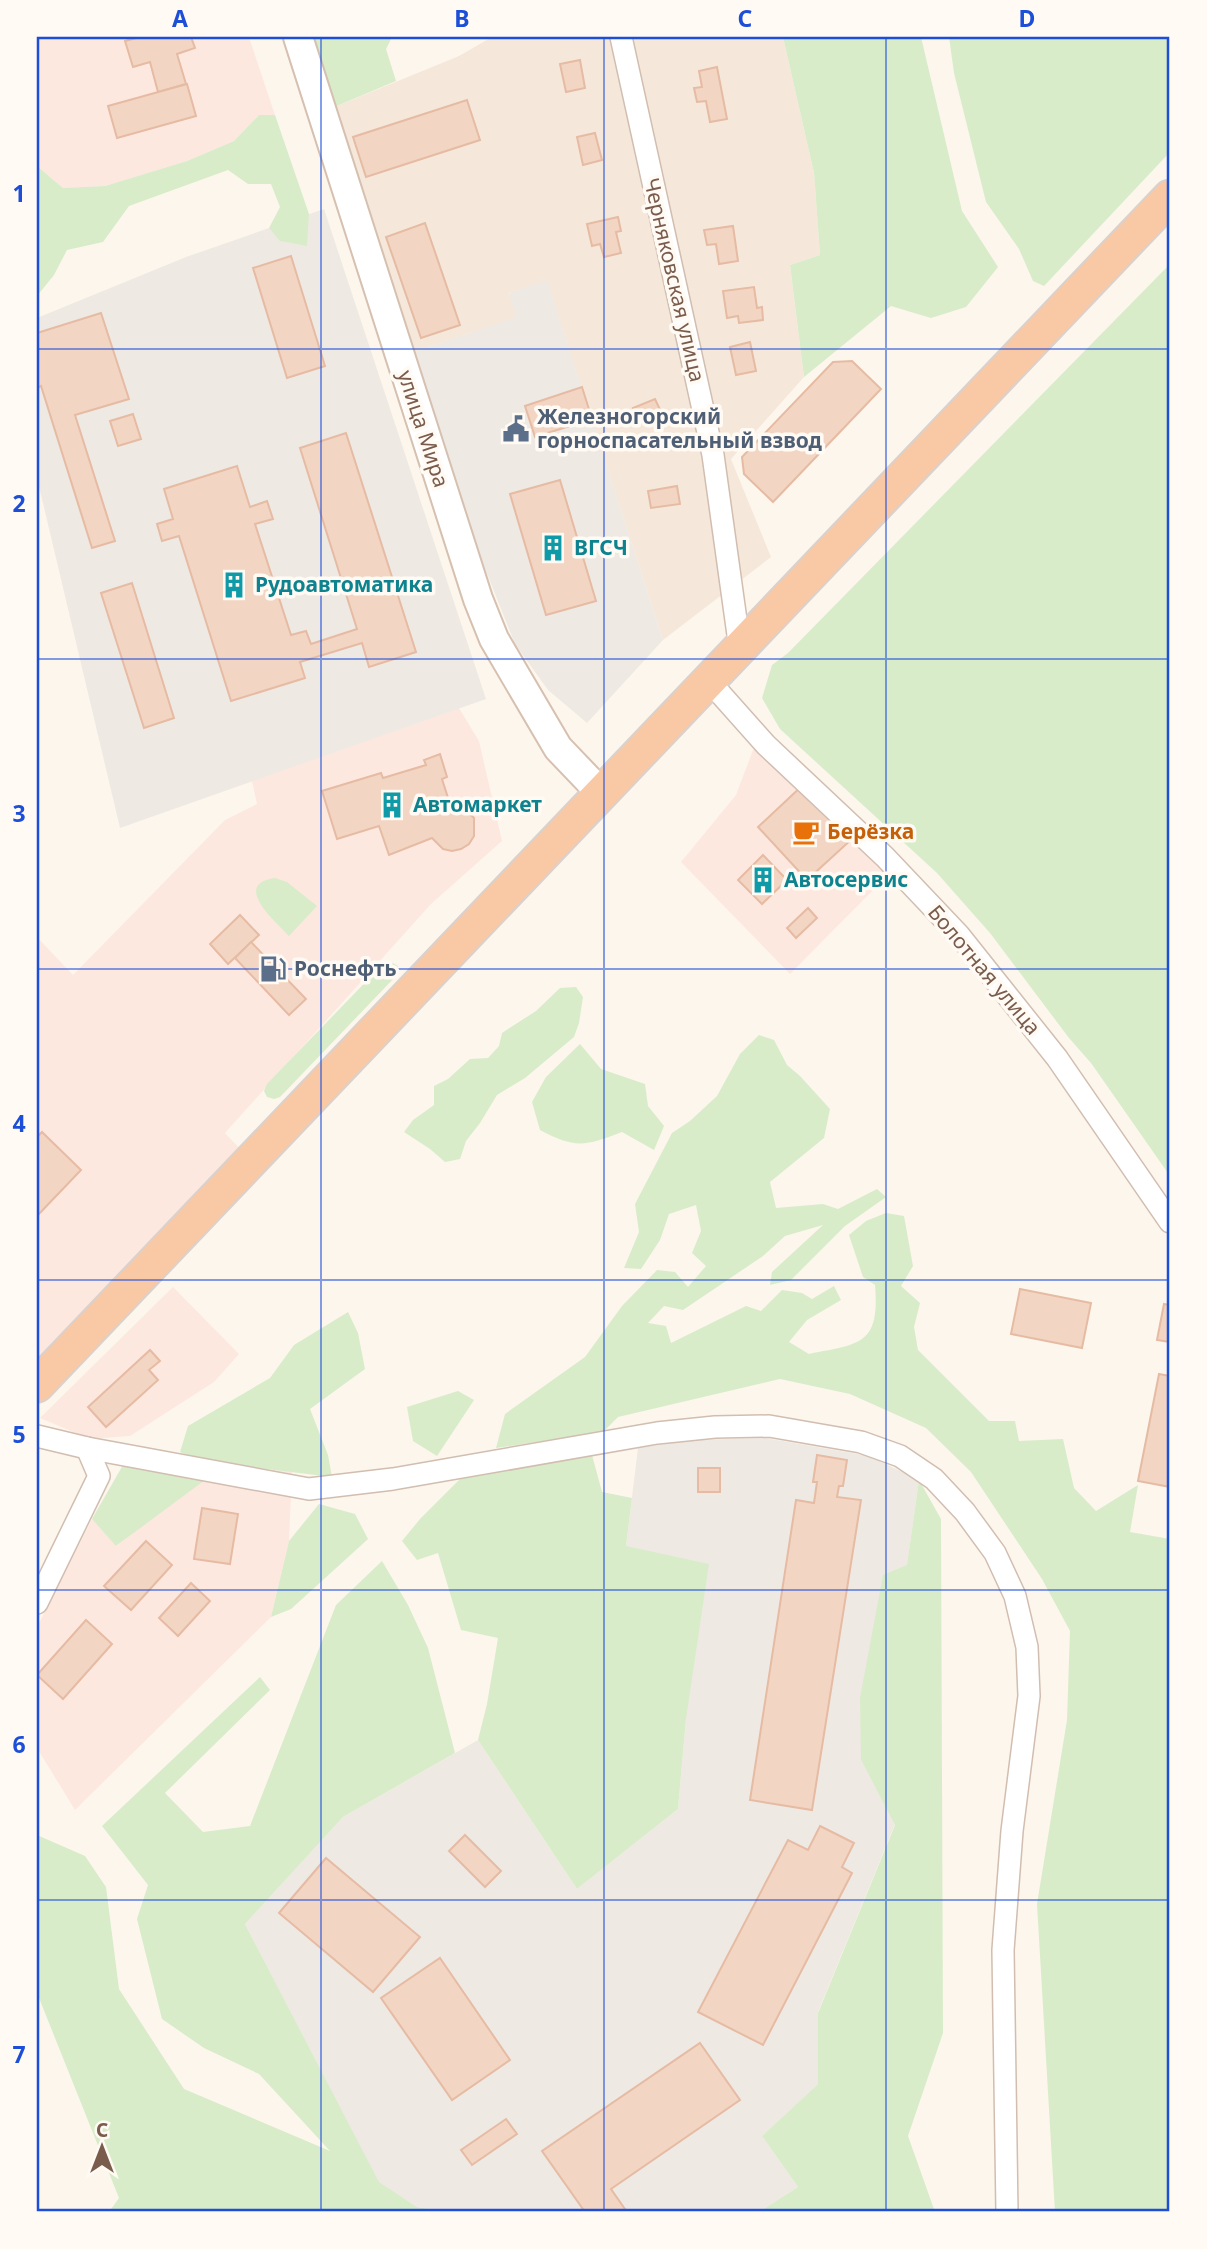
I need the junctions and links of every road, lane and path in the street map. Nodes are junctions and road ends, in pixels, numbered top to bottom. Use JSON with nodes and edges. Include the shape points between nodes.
{"nodes":[{"id":1,"x":298,"y":37,"type":"edge"},
{"id":2,"x":621,"y":37,"type":"edge"},
{"id":3,"x":1170,"y":197,"type":"edge"},
{"id":4,"x":740,"y":649,"type":"junction"},
{"id":5,"x":709,"y":681,"type":"junction"},
{"id":6,"x":602,"y":794,"type":"junction"},
{"id":7,"x":1170,"y":1222,"type":"edge"},
{"id":8,"x":37,"y":1385,"type":"edge"},
{"id":9,"x":37,"y":1436,"type":"edge"},
{"id":10,"x":87,"y":1448,"type":"junction"},
{"id":11,"x":37,"y":1603,"type":"edge"},
{"id":12,"x":1007,"y":2212,"type":"edge"}],
"edges":[{"from":1,"to":6,"type":"main road","name":"улица Мира","via":[[494,639],[558,748]]},
{"from":2,"to":4,"type":"street","name":"Черняковская улица","via":[[713,455]]},
{"from":3,"to":4,"type":"highway"},
{"from":4,"to":5,"type":"highway"},
{"from":5,"to":6,"type":"highway"},
{"from":5,"to":7,"type":"street","name":"Болотная улица","via":[[766,745],[885,857],[959,935],[1057,1058]]},
{"from":6,"to":8,"type":"highway"},
{"from":9,"to":10,"type":"street"},
{"from":10,"to":11,"type":"street","via":[[99,1476]]},
{"from":10,"to":12,"type":"street","via":[[309,1489],[657,1433],[769,1426],[861,1442],[900,1456],[934,1479],[995,1553],[1015,1596],[1027,1647],[1029,1696],[1003,1950]]}]}
